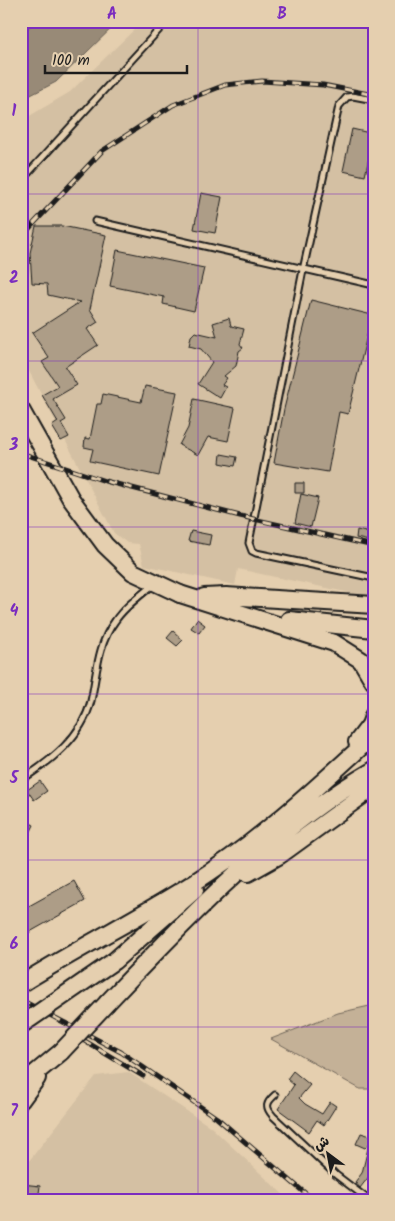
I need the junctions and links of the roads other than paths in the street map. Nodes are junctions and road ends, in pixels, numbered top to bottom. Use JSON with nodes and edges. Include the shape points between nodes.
{"nodes":[{"id":1,"x":167,"y":21,"type":"edge"},
{"id":2,"x":374,"y":100,"type":"edge"},
{"id":3,"x":21,"y":181,"type":"edge"},
{"id":4,"x":95,"y":221,"type":"dead end"},
{"id":5,"x":303,"y":270,"type":"junction"},
{"id":6,"x":374,"y":285,"type":"edge"},
{"id":7,"x":21,"y":410,"type":"edge"},
{"id":8,"x":374,"y":578,"type":"edge"},
{"id":9,"x":155,"y":584,"type":"junction"},
{"id":10,"x":180,"y":594,"type":"junction"},
{"id":11,"x":204,"y":597,"type":"junction"},
{"id":12,"x":374,"y":605,"type":"edge"},
{"id":13,"x":374,"y":629,"type":"edge"},
{"id":14,"x":374,"y":682,"type":"edge"},
{"id":15,"x":374,"y":714,"type":"edge"},
{"id":16,"x":374,"y":734,"type":"edge"},
{"id":17,"x":374,"y":770,"type":"edge"},
{"id":18,"x":21,"y":780,"type":"edge"},
{"id":19,"x":321,"y":783,"type":"junction"},
{"id":20,"x":374,"y":787,"type":"edge"},
{"id":21,"x":256,"y":839,"type":"junction"},
{"id":22,"x":222,"y":886,"type":"junction"},
{"id":23,"x":21,"y":984,"type":"edge"},
{"id":24,"x":21,"y":1025,"type":"edge"},
{"id":25,"x":45,"y":1067,"type":"junction"},
{"id":26,"x":21,"y":1085,"type":"edge"},
{"id":27,"x":275,"y":1095,"type":"dead end"},
{"id":28,"x":21,"y":1100,"type":"edge"},
{"id":29,"x":370,"y":1200,"type":"edge"}],
"edges":[{"from":1,"to":3,"type":"lane"},
{"from":2,"to":5,"type":"lane","via":[[346,97],[339,106]]},
{"from":4,"to":5,"type":"lane"},
{"from":5,"to":6,"type":"lane"},
{"from":5,"to":8,"type":"lane","via":[[249,543],[256,553]]},
{"from":7,"to":9,"type":"main road","via":[[71,499],[105,545],[125,566]]},
{"from":9,"to":10,"type":"main road"},
{"from":9,"to":18,"type":"lane","via":[[126,608],[107,634],[97,662],[90,703],[81,725],[60,752]]},
{"from":10,"to":11,"type":"main road"},
{"from":10,"to":14,"type":"main road","via":[[334,644],[361,660]]},
{"from":11,"to":12,"type":"main road"},
{"from":11,"to":13,"type":"main road","via":[[292,620]]},
{"from":15,"to":19,"type":"main road","via":[[356,744]]},
{"from":16,"to":19,"type":"main road"},
{"from":17,"to":22,"type":"main road","via":[[305,817]]},
{"from":19,"to":21,"type":"main road"},
{"from":20,"to":22,"type":"main road","via":[[280,855]]},
{"from":21,"to":23,"type":"main road","via":[[195,882]]},
{"from":21,"to":24,"type":"main road","bridge":true,"via":[[114,961]]},
{"from":22,"to":25,"type":"main road","bridge":true},
{"from":25,"to":26,"type":"main road"},
{"from":25,"to":28,"type":"main road"},
{"from":27,"to":29,"type":"lane","via":[[267,1103],[273,1116],[336,1175]]}]}
